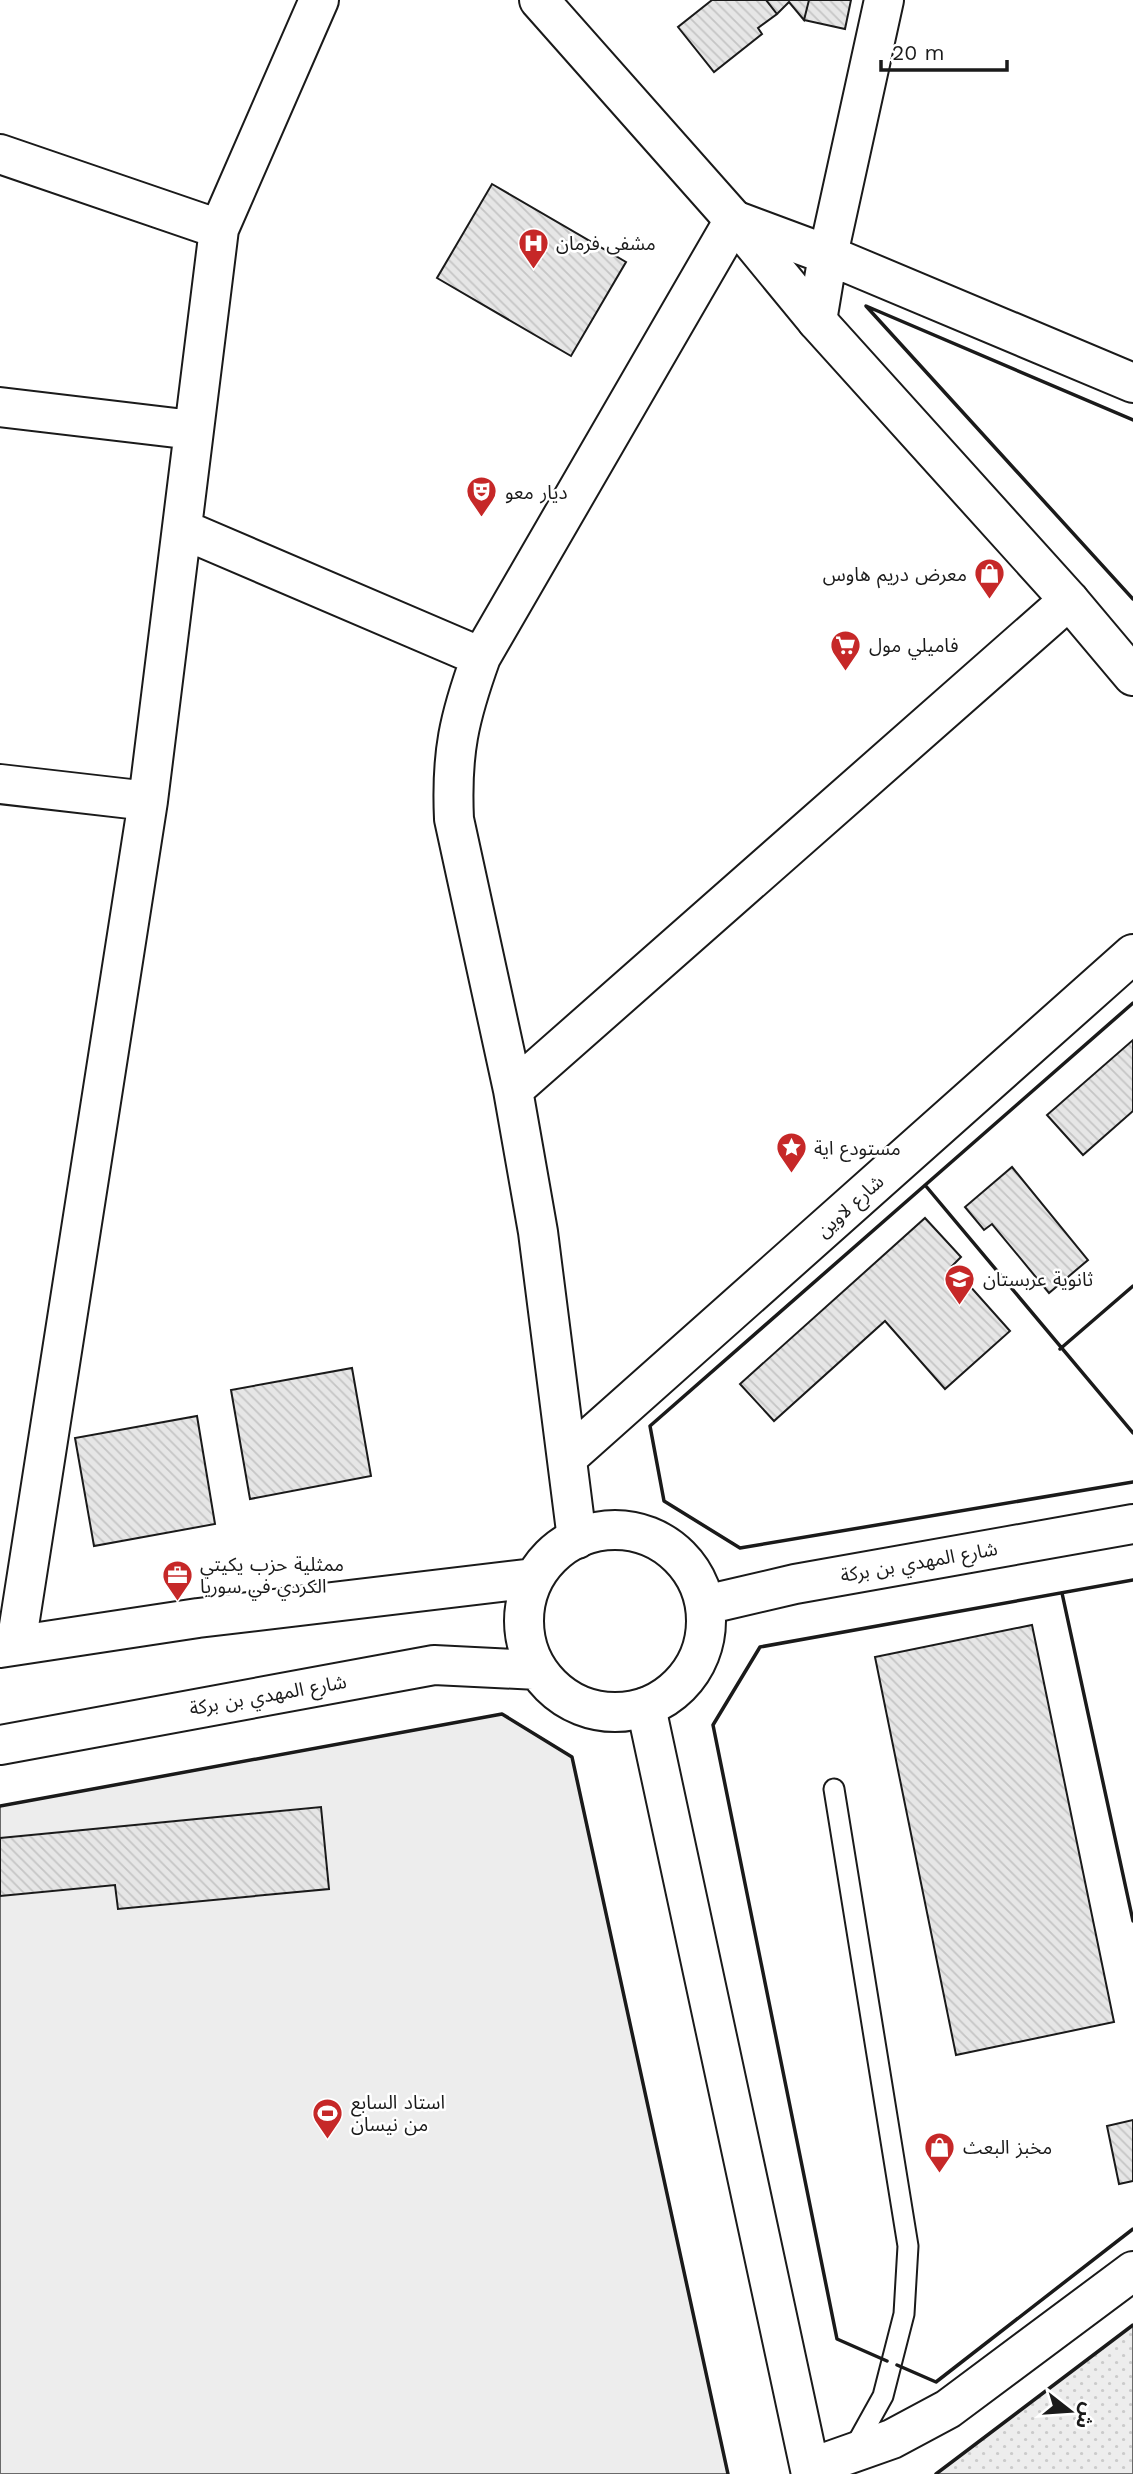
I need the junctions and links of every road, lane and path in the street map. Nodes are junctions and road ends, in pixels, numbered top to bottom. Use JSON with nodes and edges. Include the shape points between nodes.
{"nodes":[{"id":1,"x":319,"y":0,"type":"edge"},
{"id":2,"x":539,"y":0,"type":"edge"},
{"id":3,"x":884,"y":0,"type":"edge"},
{"id":4,"x":0,"y":153,"type":"edge"},
{"id":5,"x":734,"y":220,"type":"junction"},
{"id":6,"x":219,"y":229,"type":"junction"},
{"id":7,"x":828,"y":255,"type":"junction"},
{"id":8,"x":817,"y":321,"type":"junction"},
{"id":9,"x":1131,"y":371,"type":"edge"},
{"id":10,"x":0,"y":407,"type":"edge"},
{"id":11,"x":193,"y":430,"type":"junction"},
{"id":12,"x":182,"y":529,"type":"junction"},
{"id":13,"x":1069,"y":600,"type":"junction"},
{"id":14,"x":481,"y":657,"type":"junction"},
{"id":15,"x":1133,"y":676,"type":"edge"},
{"id":16,"x":0,"y":784,"type":"edge"},
{"id":17,"x":148,"y":801,"type":"junction"},
{"id":18,"x":1133,"y":954,"type":"edge"},
{"id":19,"x":513,"y":1090,"type":"junction"},
{"id":20,"x":568,"y":1457,"type":"junction"},
{"id":21,"x":1133,"y":1524,"type":"edge"},
{"id":22,"x":577,"y":1539,"type":"junction"},
{"id":23,"x":534,"y":1578,"type":"junction"},
{"id":24,"x":705,"y":1605,"type":"junction"},
{"id":25,"x":8,"y":1647,"type":"edge"},
{"id":26,"x":538,"y":1670,"type":"junction"},
{"id":27,"x":646,"y":1707,"type":"junction"},
{"id":28,"x":0,"y":1745,"type":"edge"},
{"id":29,"x":834,"y":1788,"type":"dead end"},
{"id":30,"x":1133,"y":2271,"type":"edge"},
{"id":31,"x":850,"y":2455,"type":"junction"},
{"id":32,"x":810,"y":2471,"type":"edge"}],
"edges":[{"from":1,"to":6,"type":"main road"},
{"from":2,"to":5,"type":"main road"},
{"from":3,"to":7,"type":"main road"},
{"from":4,"to":6,"type":"main road"},
{"from":5,"to":7,"type":"main road"},
{"from":5,"to":8,"type":"main road"},
{"from":5,"to":14,"type":"main road"},
{"from":6,"to":11,"type":"main road"},
{"from":7,"to":8,"type":"main road"},
{"from":7,"to":9,"type":"main road"},
{"from":8,"to":13,"type":"main road"},
{"from":10,"to":11,"type":"main road"},
{"from":11,"to":12,"type":"main road"},
{"from":12,"to":14,"type":"main road"},
{"from":12,"to":17,"type":"main road"},
{"from":13,"to":15,"type":"main road"},
{"from":13,"to":19,"type":"main road"},
{"from":14,"to":19,"type":"main road","via":[[456,740],[454,819]]},
{"from":16,"to":17,"type":"main road"},
{"from":17,"to":25,"type":"main road"},
{"from":18,"to":20,"type":"main road","name":"شارع لاوين"},
{"from":19,"to":20,"type":"main road","via":[[538,1232]]},
{"from":20,"to":22,"type":"main road"},
{"from":21,"to":24,"type":"main road","name":"شارع المهدي بن بركة","via":[[795,1584]]},
{"from":22,"to":23,"type":"main road","via":[[552,1555]]},
{"from":22,"to":24,"type":"main road","via":[[603,1530],[631,1531],[658,1540],[680,1556],[696,1579]]},
{"from":23,"to":25,"type":"main road","via":[[198,1618]]},
{"from":23,"to":26,"type":"main road","via":[[525,1609],[526,1641]]},
{"from":24,"to":27,"type":"main road","via":[[705,1637],[694,1667],[673,1692]]},
{"from":26,"to":27,"type":"main road","via":[[559,1693],[586,1708],[616,1713]]},
{"from":26,"to":28,"type":"main road","name":"شارع المهدي بن بركة","via":[[434,1665]]},
{"from":27,"to":32,"type":"main road"},
{"from":29,"to":31,"type":"lane","via":[[908,2246],[904,2314],[883,2396]]},
{"from":30,"to":31,"type":"main road","via":[[948,2409],[892,2440]]},
{"from":31,"to":32,"type":"main road"}]}
